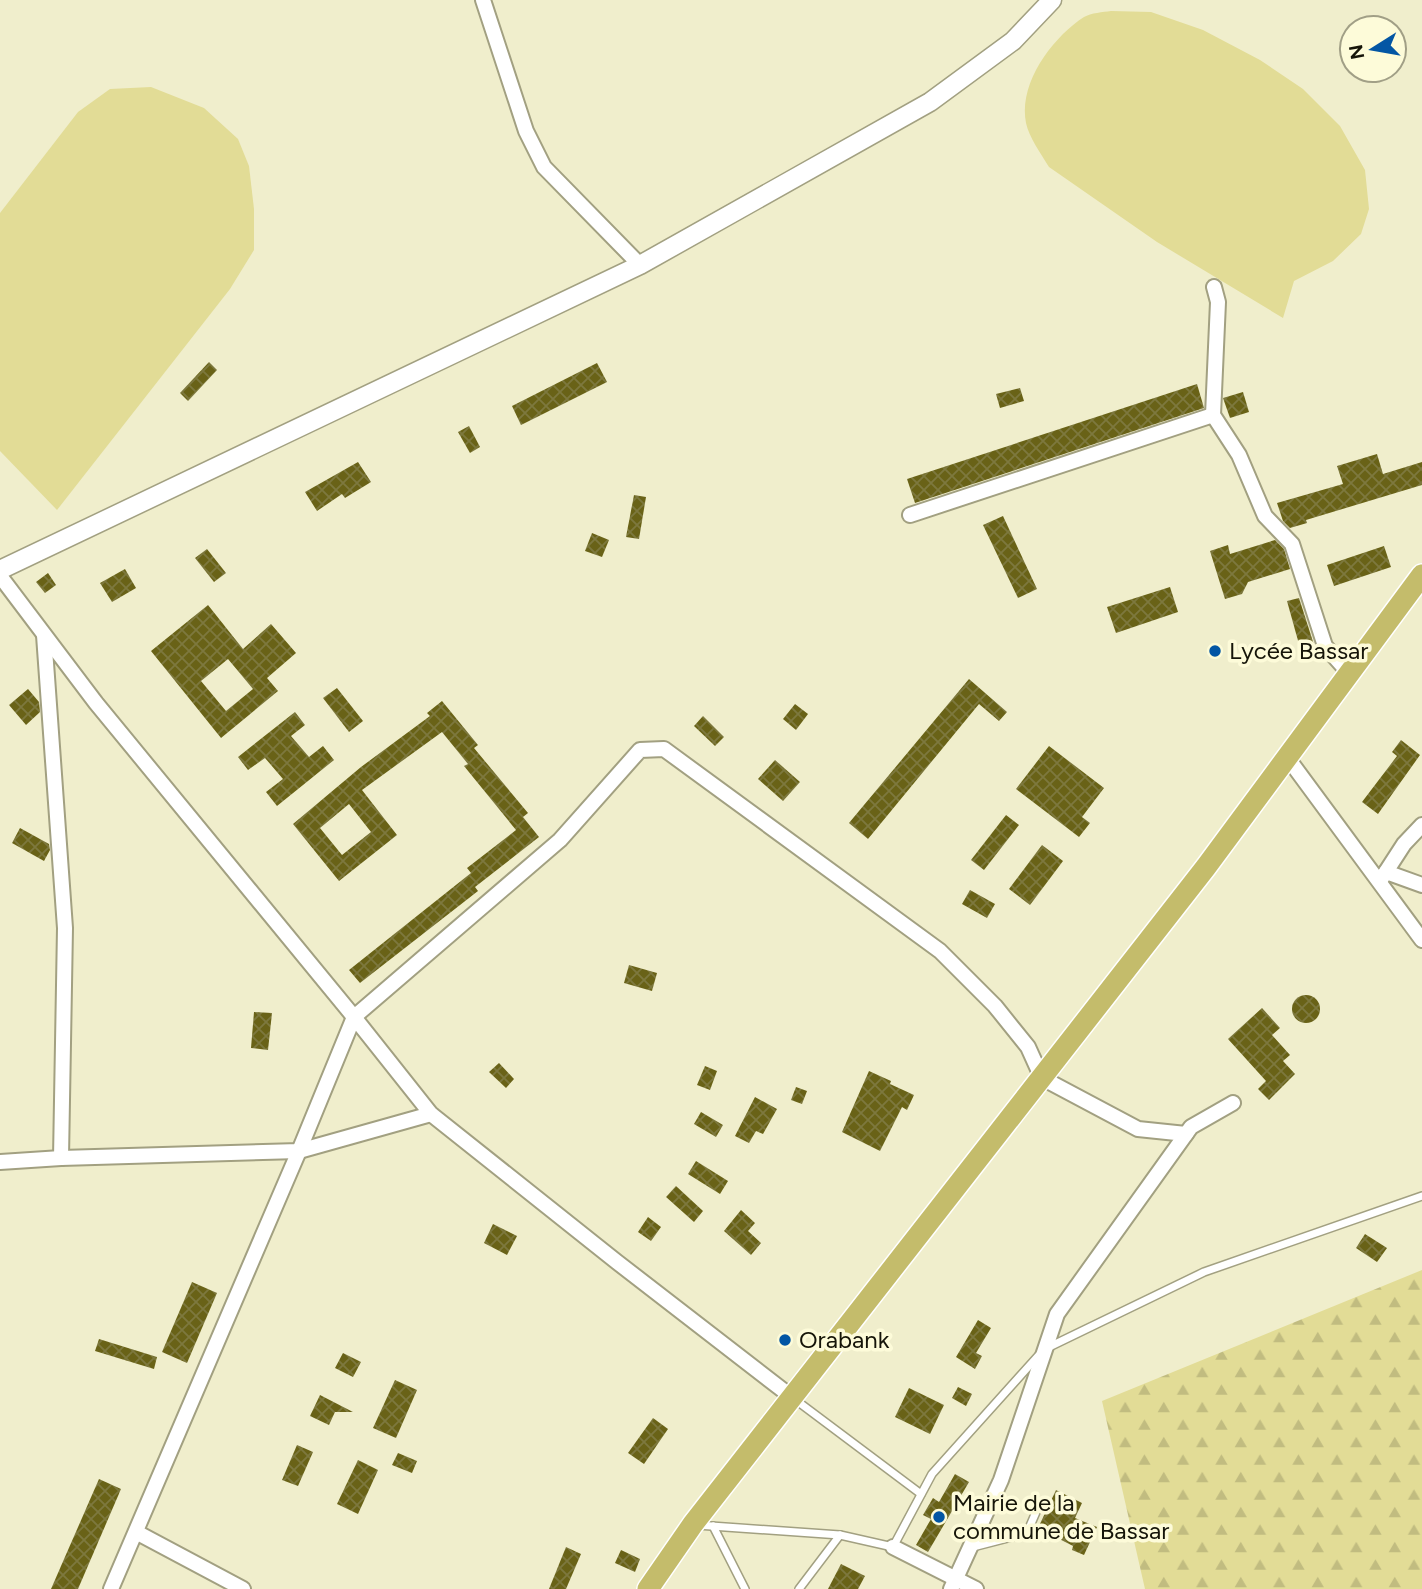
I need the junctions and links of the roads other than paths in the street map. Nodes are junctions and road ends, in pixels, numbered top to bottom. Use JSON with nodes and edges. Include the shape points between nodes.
{"nodes":[{"id":1,"x":483,"y":0,"type":"edge"},
{"id":2,"x":1052,"y":0,"type":"edge"},
{"id":3,"x":640,"y":265,"type":"junction"},
{"id":4,"x":1214,"y":287,"type":"dead end"},
{"id":5,"x":1213,"y":415,"type":"junction"},
{"id":6,"x":910,"y":515,"type":"dead end"},
{"id":7,"x":0,"y":570,"type":"edge"},
{"id":8,"x":1422,"y":575,"type":"edge"},
{"id":9,"x":0,"y":576,"type":"edge"},
{"id":10,"x":44,"y":635,"type":"junction"},
{"id":11,"x":1349,"y":673,"type":"junction"},
{"id":12,"x":1287,"y":757,"type":"junction"},
{"id":13,"x":1422,"y":825,"type":"edge"},
{"id":14,"x":1383,"y":876,"type":"junction"},
{"id":15,"x":1422,"y":885,"type":"edge"},
{"id":16,"x":1422,"y":940,"type":"edge"},
{"id":17,"x":354,"y":1017,"type":"junction"},
{"id":18,"x":1042,"y":1078,"type":"junction"},
{"id":19,"x":1233,"y":1103,"type":"dead end"},
{"id":20,"x":431,"y":1114,"type":"junction"},
{"id":21,"x":1186,"y":1134,"type":"junction"},
{"id":22,"x":299,"y":1151,"type":"junction"},
{"id":23,"x":61,"y":1158,"type":"junction"},
{"id":24,"x":0,"y":1162,"type":"edge"},
{"id":25,"x":1422,"y":1196,"type":"edge"},
{"id":26,"x":1045,"y":1349,"type":"junction"},
{"id":27,"x":793,"y":1398,"type":"junction"},
{"id":28,"x":921,"y":1494,"type":"junction"},
{"id":29,"x":1039,"y":1505,"type":"dead end"},
{"id":30,"x":703,"y":1525,"type":"junction"},
{"id":31,"x":136,"y":1532,"type":"junction"},
{"id":32,"x":840,"y":1535,"type":"junction"},
{"id":33,"x":893,"y":1547,"type":"junction"},
{"id":34,"x":969,"y":1549,"type":"junction"},
{"id":35,"x":953,"y":1583,"type":"edge"},
{"id":36,"x":111,"y":1589,"type":"edge"},
{"id":37,"x":243,"y":1589,"type":"edge"},
{"id":38,"x":648,"y":1589,"type":"edge"},
{"id":39,"x":746,"y":1589,"type":"edge"},
{"id":40,"x":799,"y":1589,"type":"edge"},
{"id":41,"x":976,"y":1589,"type":"edge"}],
"edges":[{"from":1,"to":3,"type":"street","via":[[526,131],[544,167]]},
{"from":2,"to":3,"type":"street","via":[[1013,41],[930,102]]},
{"from":3,"to":7,"type":"street"},
{"from":4,"to":5,"type":"street","via":[[1218,302]]},
{"from":5,"to":6,"type":"street"},
{"from":5,"to":11,"type":"street","via":[[1239,455],[1265,516],[1292,544],[1325,646]]},
{"from":8,"to":11,"type":"main road"},
{"from":9,"to":10,"type":"street"},
{"from":10,"to":17,"type":"street"},
{"from":10,"to":23,"type":"street","via":[[65,928]]},
{"from":11,"to":12,"type":"main road"},
{"from":12,"to":14,"type":"street"},
{"from":12,"to":18,"type":"main road"},
{"from":13,"to":14,"type":"street"},
{"from":14,"to":15,"type":"street"},
{"from":14,"to":16,"type":"street"},
{"from":17,"to":18,"type":"street","via":[[560,840],[640,750],[664,749],[940,951],[996,1006],[1028,1047]]},
{"from":17,"to":20,"type":"street"},
{"from":17,"to":22,"type":"street"},
{"from":18,"to":21,"type":"street","via":[[1138,1129]]},
{"from":18,"to":27,"type":"main road"},
{"from":19,"to":21,"type":"street","via":[[1191,1126]]},
{"from":20,"to":22,"type":"street"},
{"from":20,"to":27,"type":"street"},
{"from":21,"to":26,"type":"street","via":[[1056,1314]]},
{"from":22,"to":23,"type":"street"},
{"from":22,"to":31,"type":"street"},
{"from":23,"to":24,"type":"street"},
{"from":25,"to":26,"type":"lane","via":[[1205,1272]]},
{"from":26,"to":28,"type":"lane","via":[[932,1474]]},
{"from":26,"to":34,"type":"street","via":[[1001,1480]]},
{"from":27,"to":28,"type":"lane"},
{"from":27,"to":30,"type":"main road"},
{"from":28,"to":33,"type":"lane"},
{"from":29,"to":34,"type":"lane","via":[[1027,1532]]},
{"from":30,"to":32,"type":"lane"},
{"from":30,"to":38,"type":"main road"},
{"from":30,"to":39,"type":"lane"},
{"from":31,"to":36,"type":"street"},
{"from":31,"to":37,"type":"street"},
{"from":32,"to":33,"type":"lane"},
{"from":32,"to":40,"type":"lane"},
{"from":33,"to":35,"type":"street"},
{"from":34,"to":35,"type":"street"},
{"from":35,"to":41,"type":"street"}]}
